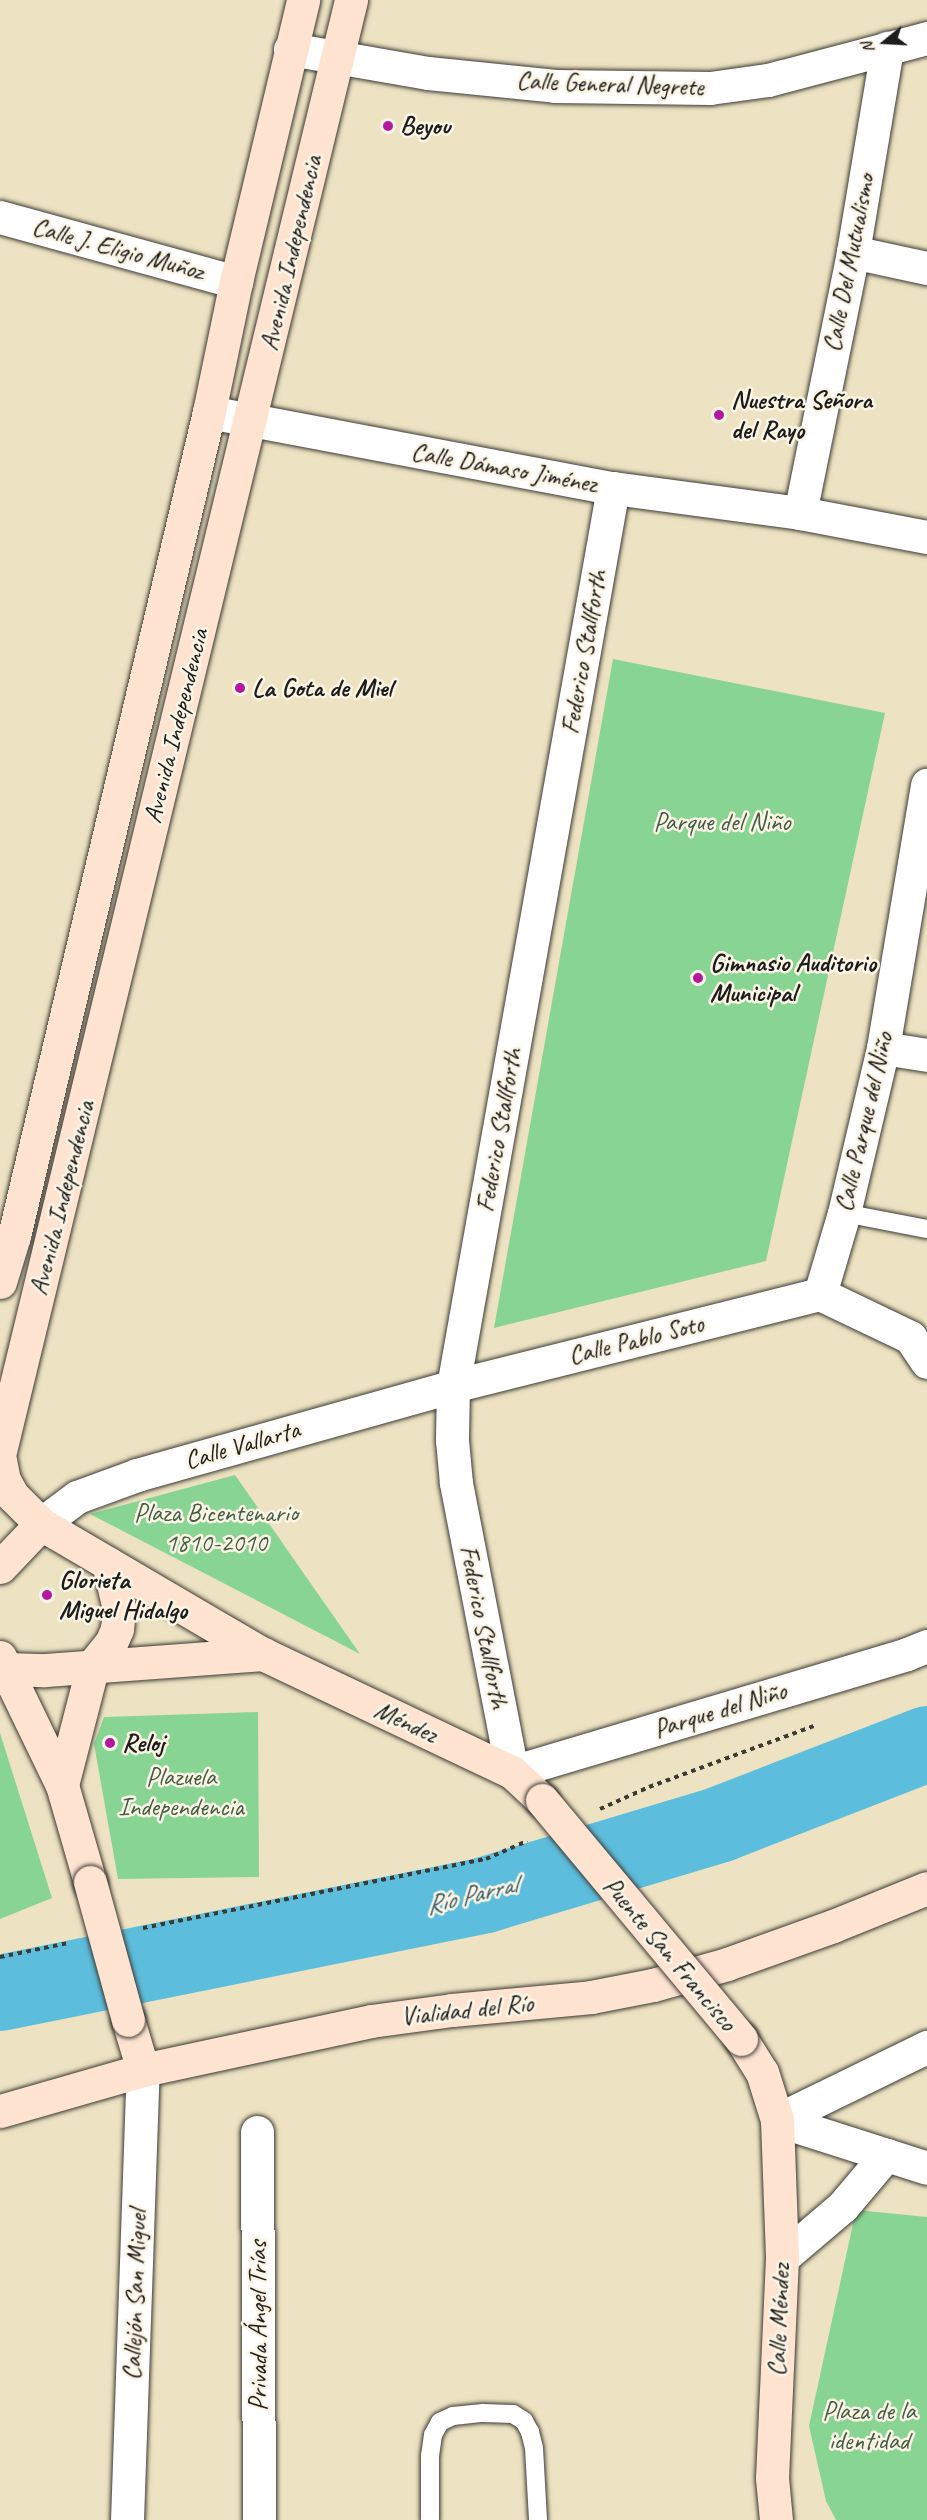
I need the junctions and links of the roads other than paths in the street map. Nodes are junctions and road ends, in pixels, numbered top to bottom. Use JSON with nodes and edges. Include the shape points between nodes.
{"nodes":[{"id":1,"x":303,"y":0,"type":"edge"},
{"id":2,"x":351,"y":0,"type":"edge"},
{"id":3,"x":927,"y":38,"type":"edge"},
{"id":4,"x":887,"y":48,"type":"junction"},
{"id":5,"x":290,"y":50,"type":"junction"},
{"id":6,"x":337,"y":58,"type":"junction"},
{"id":7,"x":0,"y":217,"type":"edge"},
{"id":8,"x":853,"y":252,"type":"junction"},
{"id":9,"x":927,"y":268,"type":"edge"},
{"id":10,"x":236,"y":282,"type":"junction"},
{"id":11,"x":209,"y":412,"type":"junction"},
{"id":12,"x":251,"y":422,"type":"junction"},
{"id":13,"x":613,"y":488,"type":"junction"},
{"id":14,"x":800,"y":513,"type":"junction"},
{"id":15,"x":927,"y":537,"type":"edge"},
{"id":16,"x":927,"y":785,"type":"edge"},
{"id":17,"x":883,"y":1048,"type":"junction"},
{"id":18,"x":927,"y":1055,"type":"edge"},
{"id":19,"x":844,"y":1213,"type":"junction"},
{"id":20,"x":927,"y":1229,"type":"edge"},
{"id":21,"x":7,"y":1234,"type":"edge"},
{"id":22,"x":51,"y":1246,"type":"junction"},
{"id":23,"x":0,"y":1282,"type":"edge"},
{"id":24,"x":820,"y":1294,"type":"junction"},
{"id":25,"x":927,"y":1362,"type":"edge"},
{"id":26,"x":453,"y":1386,"type":"junction"},
{"id":27,"x":0,"y":1451,"type":"edge"},
{"id":28,"x":0,"y":1460,"type":"edge"},
{"id":29,"x":41,"y":1524,"type":"junction"},
{"id":30,"x":108,"y":1563,"type":"junction"},
{"id":31,"x":0,"y":1567,"type":"edge"},
{"id":32,"x":927,"y":1646,"type":"edge"},
{"id":33,"x":263,"y":1654,"type":"junction"},
{"id":34,"x":2,"y":1665,"type":"edge"},
{"id":35,"x":93,"y":1665,"type":"junction"},
{"id":36,"x":512,"y":1772,"type":"junction"},
{"id":37,"x":62,"y":1785,"type":"junction"},
{"id":38,"x":542,"y":1800,"type":"joint"},
{"id":39,"x":927,"y":1888,"type":"edge"},
{"id":40,"x":927,"y":2047,"type":"edge"},
{"id":41,"x":142,"y":2070,"type":"junction"},
{"id":42,"x":0,"y":2111,"type":"edge"},
{"id":43,"x":777,"y":2120,"type":"junction"},
{"id":44,"x":257,"y":2132,"type":"dead end"},
{"id":45,"x":886,"y":2156,"type":"junction"},
{"id":46,"x":927,"y":2168,"type":"edge"},
{"id":47,"x":782,"y":2258,"type":"junction"},
{"id":48,"x":127,"y":2520,"type":"edge"},
{"id":49,"x":259,"y":2520,"type":"edge"},
{"id":50,"x":430,"y":2520,"type":"edge"},
{"id":51,"x":538,"y":2520,"type":"edge"},
{"id":52,"x":776,"y":2520,"type":"edge"}],
"edges":[{"from":1,"to":5,"type":"main road","name":"Avenida Independencia"},
{"from":2,"to":6,"type":"main road","name":"Avenida Independencia"},
{"from":3,"to":4,"type":"street","name":"Calle General Negrete"},
{"from":4,"to":6,"type":"street","name":"Calle General Negrete","via":[[768,80],[710,88],[555,86],[428,73]]},
{"from":4,"to":8,"type":"street","name":"Calle Del Mutualismo"},
{"from":5,"to":6,"type":"street","name":"Calle General Negrete"},
{"from":5,"to":10,"type":"main road","name":"Avenida Independencia"},
{"from":6,"to":12,"type":"main road","name":"Avenida Independencia"},
{"from":7,"to":10,"type":"street","name":"Calle J. Eligio Muñoz"},
{"from":8,"to":9,"type":"street"},
{"from":8,"to":14,"type":"street","name":"Calle Del Mutualismo"},
{"from":10,"to":11,"type":"main road","name":"Avenida Independencia"},
{"from":11,"to":12,"type":"street","name":"Calle Dámaso Jiménez"},
{"from":11,"to":21,"type":"main road","name":"Avenida Independencia"},
{"from":12,"to":13,"type":"street","name":"Calle Dámaso Jiménez"},
{"from":12,"to":22,"type":"main road","name":"Avenida Independencia"},
{"from":13,"to":14,"type":"street","name":"Calle Dámaso Jiménez"},
{"from":13,"to":26,"type":"street","name":"Federico Stallforth"},
{"from":14,"to":15,"type":"street","name":"Calle Dámaso Jiménez"},
{"from":16,"to":17,"type":"street","name":"Calle Parque del Niño"},
{"from":17,"to":18,"type":"street"},
{"from":17,"to":19,"type":"street","name":"Calle Parque del Niño"},
{"from":19,"to":20,"type":"lane"},
{"from":19,"to":24,"type":"street","name":"Calle Parque del Niño"},
{"from":21,"to":22,"type":"street"},
{"from":21,"to":23,"type":"main road","name":"Avenida Independencia"},
{"from":22,"to":27,"type":"main road","name":"Avenida Independencia"},
{"from":24,"to":25,"type":"street","via":[[910,1338]]},
{"from":24,"to":26,"type":"street","name":"Calle Pablo Soto"},
{"from":26,"to":29,"type":"street","name":"Calle Vallarta","via":[[137,1475],[77,1497]]},
{"from":26,"to":36,"type":"street","name":"Federico Stallforth","via":[[456,1483]]},
{"from":28,"to":29,"type":"main road","via":[[4,1480],[13,1496]]},
{"from":29,"to":30,"type":"main road"},
{"from":29,"to":31,"type":"main road"},
{"from":30,"to":33,"type":"main road"},
{"from":30,"to":35,"type":"main road","via":[[119,1609],[117,1629]]},
{"from":32,"to":36,"type":"street","name":"Parque del Niño"},
{"from":33,"to":35,"type":"main road"},
{"from":33,"to":36,"type":"main road","name":"Méndez"},
{"from":34,"to":35,"type":"main road","via":[[45,1670]]},
{"from":34,"to":37,"type":"main road"},
{"from":35,"to":37,"type":"main road"},
{"from":36,"to":38,"type":"main road","name":"Méndez"},
{"from":37,"to":41,"type":"main road","bridge":true},
{"from":38,"to":43,"type":"main road","name":"Puente San Francisco","bridge":true,"via":[[741,2039],[762,2072]]},
{"from":39,"to":41,"type":"main road","name":"Vialidad del Río","via":[[727,1964],[653,1985],[591,1997],[371,2021]]},
{"from":40,"to":43,"type":"street"},
{"from":41,"to":42,"type":"main road","name":"Vialidad del Río"},
{"from":41,"to":48,"type":"street","name":"Callejón San Miguel"},
{"from":43,"to":45,"type":"street"},
{"from":43,"to":47,"type":"main road","name":"Calle Méndez"},
{"from":44,"to":49,"type":"street","name":"Privada Ángel Trías"},
{"from":45,"to":46,"type":"street"},
{"from":45,"to":47,"type":"street","via":[[843,2206]]},
{"from":47,"to":52,"type":"main road","name":"Calle Méndez","via":[[772,2478]]},
{"from":50,"to":51,"type":"lane","via":[[433,2435],[440,2422],[453,2416],[483,2413],[513,2414],[524,2421],[530,2432]]}]}
